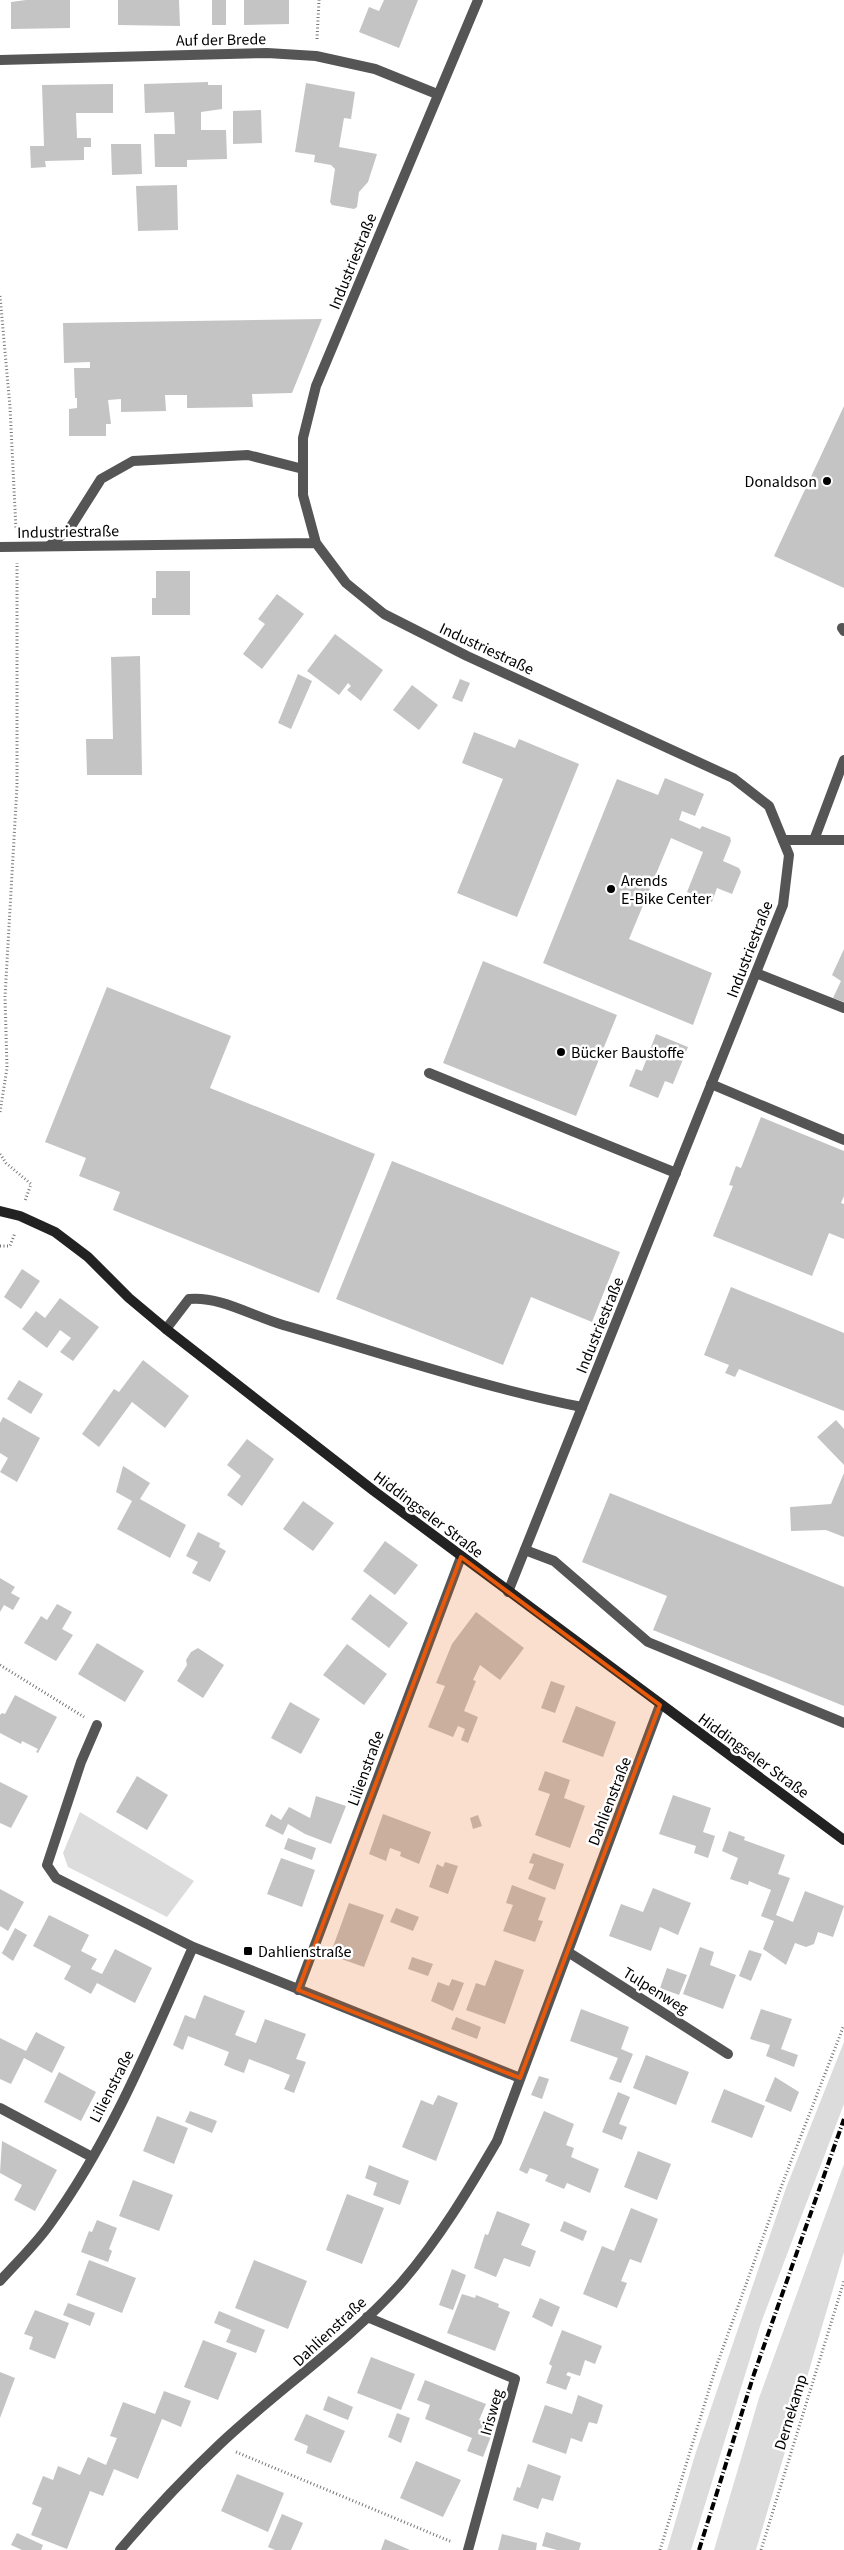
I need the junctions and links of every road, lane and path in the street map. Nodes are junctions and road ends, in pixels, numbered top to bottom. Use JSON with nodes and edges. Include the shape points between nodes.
{"nodes":[{"id":1,"x":319,"y":0,"type":"edge"},
{"id":2,"x":478,"y":0,"type":"edge"},
{"id":3,"x":316,"y":56,"type":"junction"},
{"id":4,"x":0,"y":60,"type":"edge"},
{"id":5,"x":437,"y":94,"type":"junction"},
{"id":6,"x":0,"y":296,"type":"edge"},
{"id":7,"x":303,"y":469,"type":"junction"},
{"id":8,"x":316,"y":543,"type":"junction"},
{"id":9,"x":49,"y":546,"type":"junction"},
{"id":10,"x":0,"y":547,"type":"edge"},
{"id":11,"x":16,"y":547,"type":"junction"},
{"id":12,"x":844,"y":760,"type":"edge"},
{"id":13,"x":783,"y":840,"type":"junction"},
{"id":14,"x":814,"y":840,"type":"junction"},
{"id":15,"x":844,"y":840,"type":"edge"},
{"id":16,"x":756,"y":973,"type":"junction"},
{"id":17,"x":844,"y":1008,"type":"edge"},
{"id":18,"x":429,"y":1073,"type":"dead end"},
{"id":19,"x":711,"y":1084,"type":"junction"},
{"id":20,"x":0,"y":1111,"type":"edge"},
{"id":21,"x":844,"y":1140,"type":"edge"},
{"id":22,"x":676,"y":1173,"type":"junction"},
{"id":23,"x":0,"y":1211,"type":"edge"},
{"id":24,"x":166,"y":1329,"type":"junction"},
{"id":25,"x":582,"y":1407,"type":"junction"},
{"id":26,"x":525,"y":1550,"type":"junction"},
{"id":27,"x":461,"y":1557,"type":"junction"},
{"id":28,"x":508,"y":1592,"type":"junction"},
{"id":29,"x":0,"y":1665,"type":"edge"},
{"id":30,"x":660,"y":1705,"type":"junction"},
{"id":31,"x":844,"y":1723,"type":"edge"},
{"id":32,"x":97,"y":1725,"type":"joint"},
{"id":33,"x":844,"y":1840,"type":"edge"},
{"id":34,"x":193,"y":1947,"type":"junction"},
{"id":35,"x":568,"y":1952,"type":"junction"},
{"id":36,"x":298,"y":1990,"type":"junction"},
{"id":37,"x":844,"y":2025,"type":"edge"},
{"id":38,"x":728,"y":2054,"type":"dead end"},
{"id":39,"x":520,"y":2078,"type":"junction"},
{"id":40,"x":0,"y":2108,"type":"edge"},
{"id":41,"x":92,"y":2157,"type":"junction"},
{"id":42,"x":0,"y":2281,"type":"edge"},
{"id":43,"x":844,"y":2281,"type":"edge"},
{"id":44,"x":367,"y":2317,"type":"junction"},
{"id":45,"x":220,"y":2444,"type":"junction"},
{"id":46,"x":468,"y":2549,"type":"edge"},
{"id":47,"x":120,"y":2550,"type":"edge"},
{"id":48,"x":660,"y":2550,"type":"edge"},
{"id":49,"x":761,"y":2550,"type":"edge"}],
"edges":[{"from":1,"to":3,"type":"path"},
{"from":2,"to":5,"type":"street","name":"Industriestraße"},
{"from":3,"to":4,"type":"street","name":"Auf der Brede","via":[[267,53]]},
{"from":3,"to":5,"type":"street","name":"Auf der Brede","via":[[375,69]]},
{"from":5,"to":7,"type":"street","name":"Industriestraße","via":[[316,386],[303,438]]},
{"from":6,"to":11,"type":"path","via":[[10,407]]},
{"from":7,"to":8,"type":"street","name":"Industriestraße","via":[[302,495]]},
{"from":7,"to":9,"type":"street","via":[[248,455],[133,461],[101,479],[70,528]]},
{"from":8,"to":9,"type":"street","name":"Industriestraße"},
{"from":8,"to":13,"type":"street","name":"Industriestraße","via":[[346,583],[384,614],[467,656],[733,778],[769,806]]},
{"from":9,"to":11,"type":"street","name":"Industriestraße"},
{"from":10,"to":11,"type":"street","name":"Industriestraße"},
{"from":11,"to":20,"type":"path","via":[[17,786],[5,997],[7,1068]]},
{"from":12,"to":14,"type":"street"},
{"from":13,"to":14,"type":"street"},
{"from":13,"to":16,"type":"street","name":"Industriestraße","via":[[789,855],[783,905]]},
{"from":14,"to":15,"type":"street"},
{"from":16,"to":17,"type":"street"},
{"from":16,"to":19,"type":"street","name":"Industriestraße"},
{"from":18,"to":22,"type":"street"},
{"from":19,"to":21,"type":"street"},
{"from":19,"to":22,"type":"street","name":"Industriestraße"},
{"from":22,"to":25,"type":"street","name":"Industriestraße"},
{"from":23,"to":24,"type":"street","name":"Hiddingseler Straße","via":[[55,1232],[88,1257],[128,1298]]},
{"from":24,"to":25,"type":"street","via":[[189,1299],[206,1298],[264,1320],[495,1386]]},
{"from":24,"to":27,"type":"street","name":"Hiddingseler Straße"},
{"from":25,"to":26,"type":"street","name":"Industriestraße"},
{"from":26,"to":28,"type":"street","name":"Industriestraße"},
{"from":26,"to":31,"type":"street","via":[[554,1560],[648,1642]]},
{"from":27,"to":28,"type":"street","name":"Hiddingseler Straße"},
{"from":27,"to":36,"type":"street","name":"Lilienstraße"},
{"from":28,"to":30,"type":"street","name":"Hiddingseler Straße"},
{"from":29,"to":32,"type":"path"},
{"from":30,"to":33,"type":"street","name":"Hiddingseler Straße"},
{"from":30,"to":35,"type":"street","name":"Dahlienstraße"},
{"from":32,"to":34,"type":"street","via":[[81,1762],[48,1865],[56,1878]]},
{"from":34,"to":36,"type":"street"},
{"from":34,"to":41,"type":"street","name":"Lilienstraße","via":[[143,2058]]},
{"from":35,"to":38,"type":"street","name":"Tulpenweg"},
{"from":35,"to":39,"type":"street","name":"Dahlienstraße"},
{"from":36,"to":39,"type":"street"},
{"from":37,"to":48,"type":"path","via":[[782,2182],[714,2370]]},
{"from":39,"to":44,"type":"street","name":"Dahlienstraße","via":[[497,2141],[458,2204],[402,2282]]},
{"from":40,"to":41,"type":"street"},
{"from":41,"to":42,"type":"street","name":"Lilienstraße","via":[[50,2224]]},
{"from":43,"to":49,"type":"path","name":"Dernekamp"},
{"from":44,"to":45,"type":"street","name":"Dahlienstraße"},
{"from":44,"to":46,"type":"street","name":"Irisweg","via":[[515,2380]]},
{"from":45,"to":46,"type":"path"},
{"from":45,"to":47,"type":"street","name":"Dahlienstraße","via":[[152,2512]]}]}
